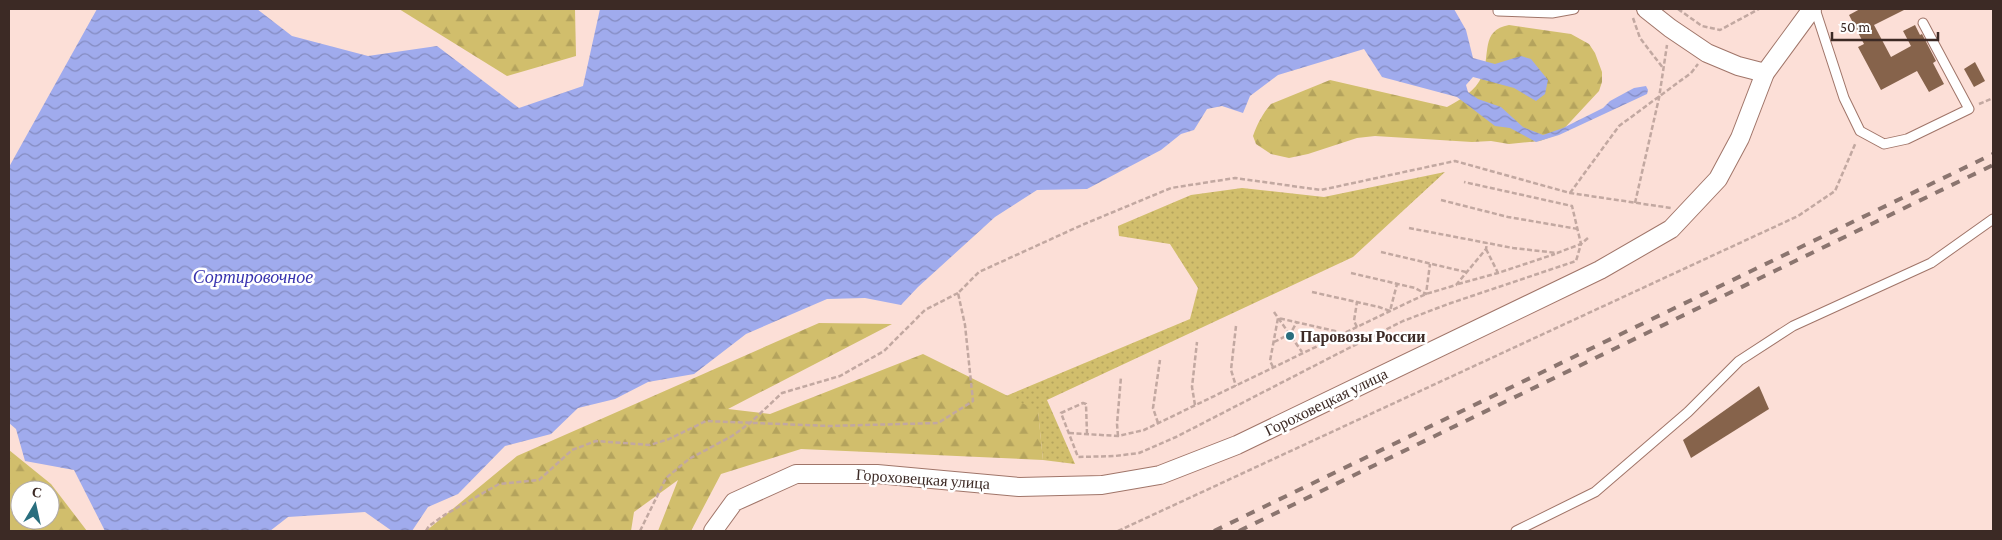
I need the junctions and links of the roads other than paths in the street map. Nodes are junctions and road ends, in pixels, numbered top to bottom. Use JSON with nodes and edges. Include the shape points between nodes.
{"nodes":[{"id":1,"x":1498,"y":9,"type":"edge"},
{"id":2,"x":1574,"y":9,"type":"edge"},
{"id":3,"x":1814,"y":9,"type":"edge"},
{"id":4,"x":1640,"y":11,"type":"edge"},
{"id":5,"x":1923,"y":23,"type":"dead end"},
{"id":6,"x":1765,"y":73,"type":"junction"},
{"id":7,"x":1993,"y":219,"type":"edge"},
{"id":8,"x":713,"y":531,"type":"edge"},
{"id":9,"x":1516,"y":531,"type":"edge"}],
"edges":[{"from":1,"to":2,"type":"lane","via":[[1552,14]]},
{"from":3,"to":5,"type":"lane","via":[[1844,98],[1860,131],[1884,144],[1907,139],[1969,109]]},
{"from":3,"to":6,"type":"street","name":"Гороховецкая улица"},
{"from":4,"to":6,"type":"street","via":[[1707,53]]},
{"from":6,"to":8,"type":"street","name":"Гороховецкая улица","via":[[1740,138],[1718,179],[1671,229],[1600,270],[1237,445],[1160,476],[1102,485],[1019,487],[877,474],[796,474],[734,502]]},
{"from":7,"to":9,"type":"lane","via":[[1931,263],[1793,326],[1739,361],[1688,412],[1595,492]]}]}
